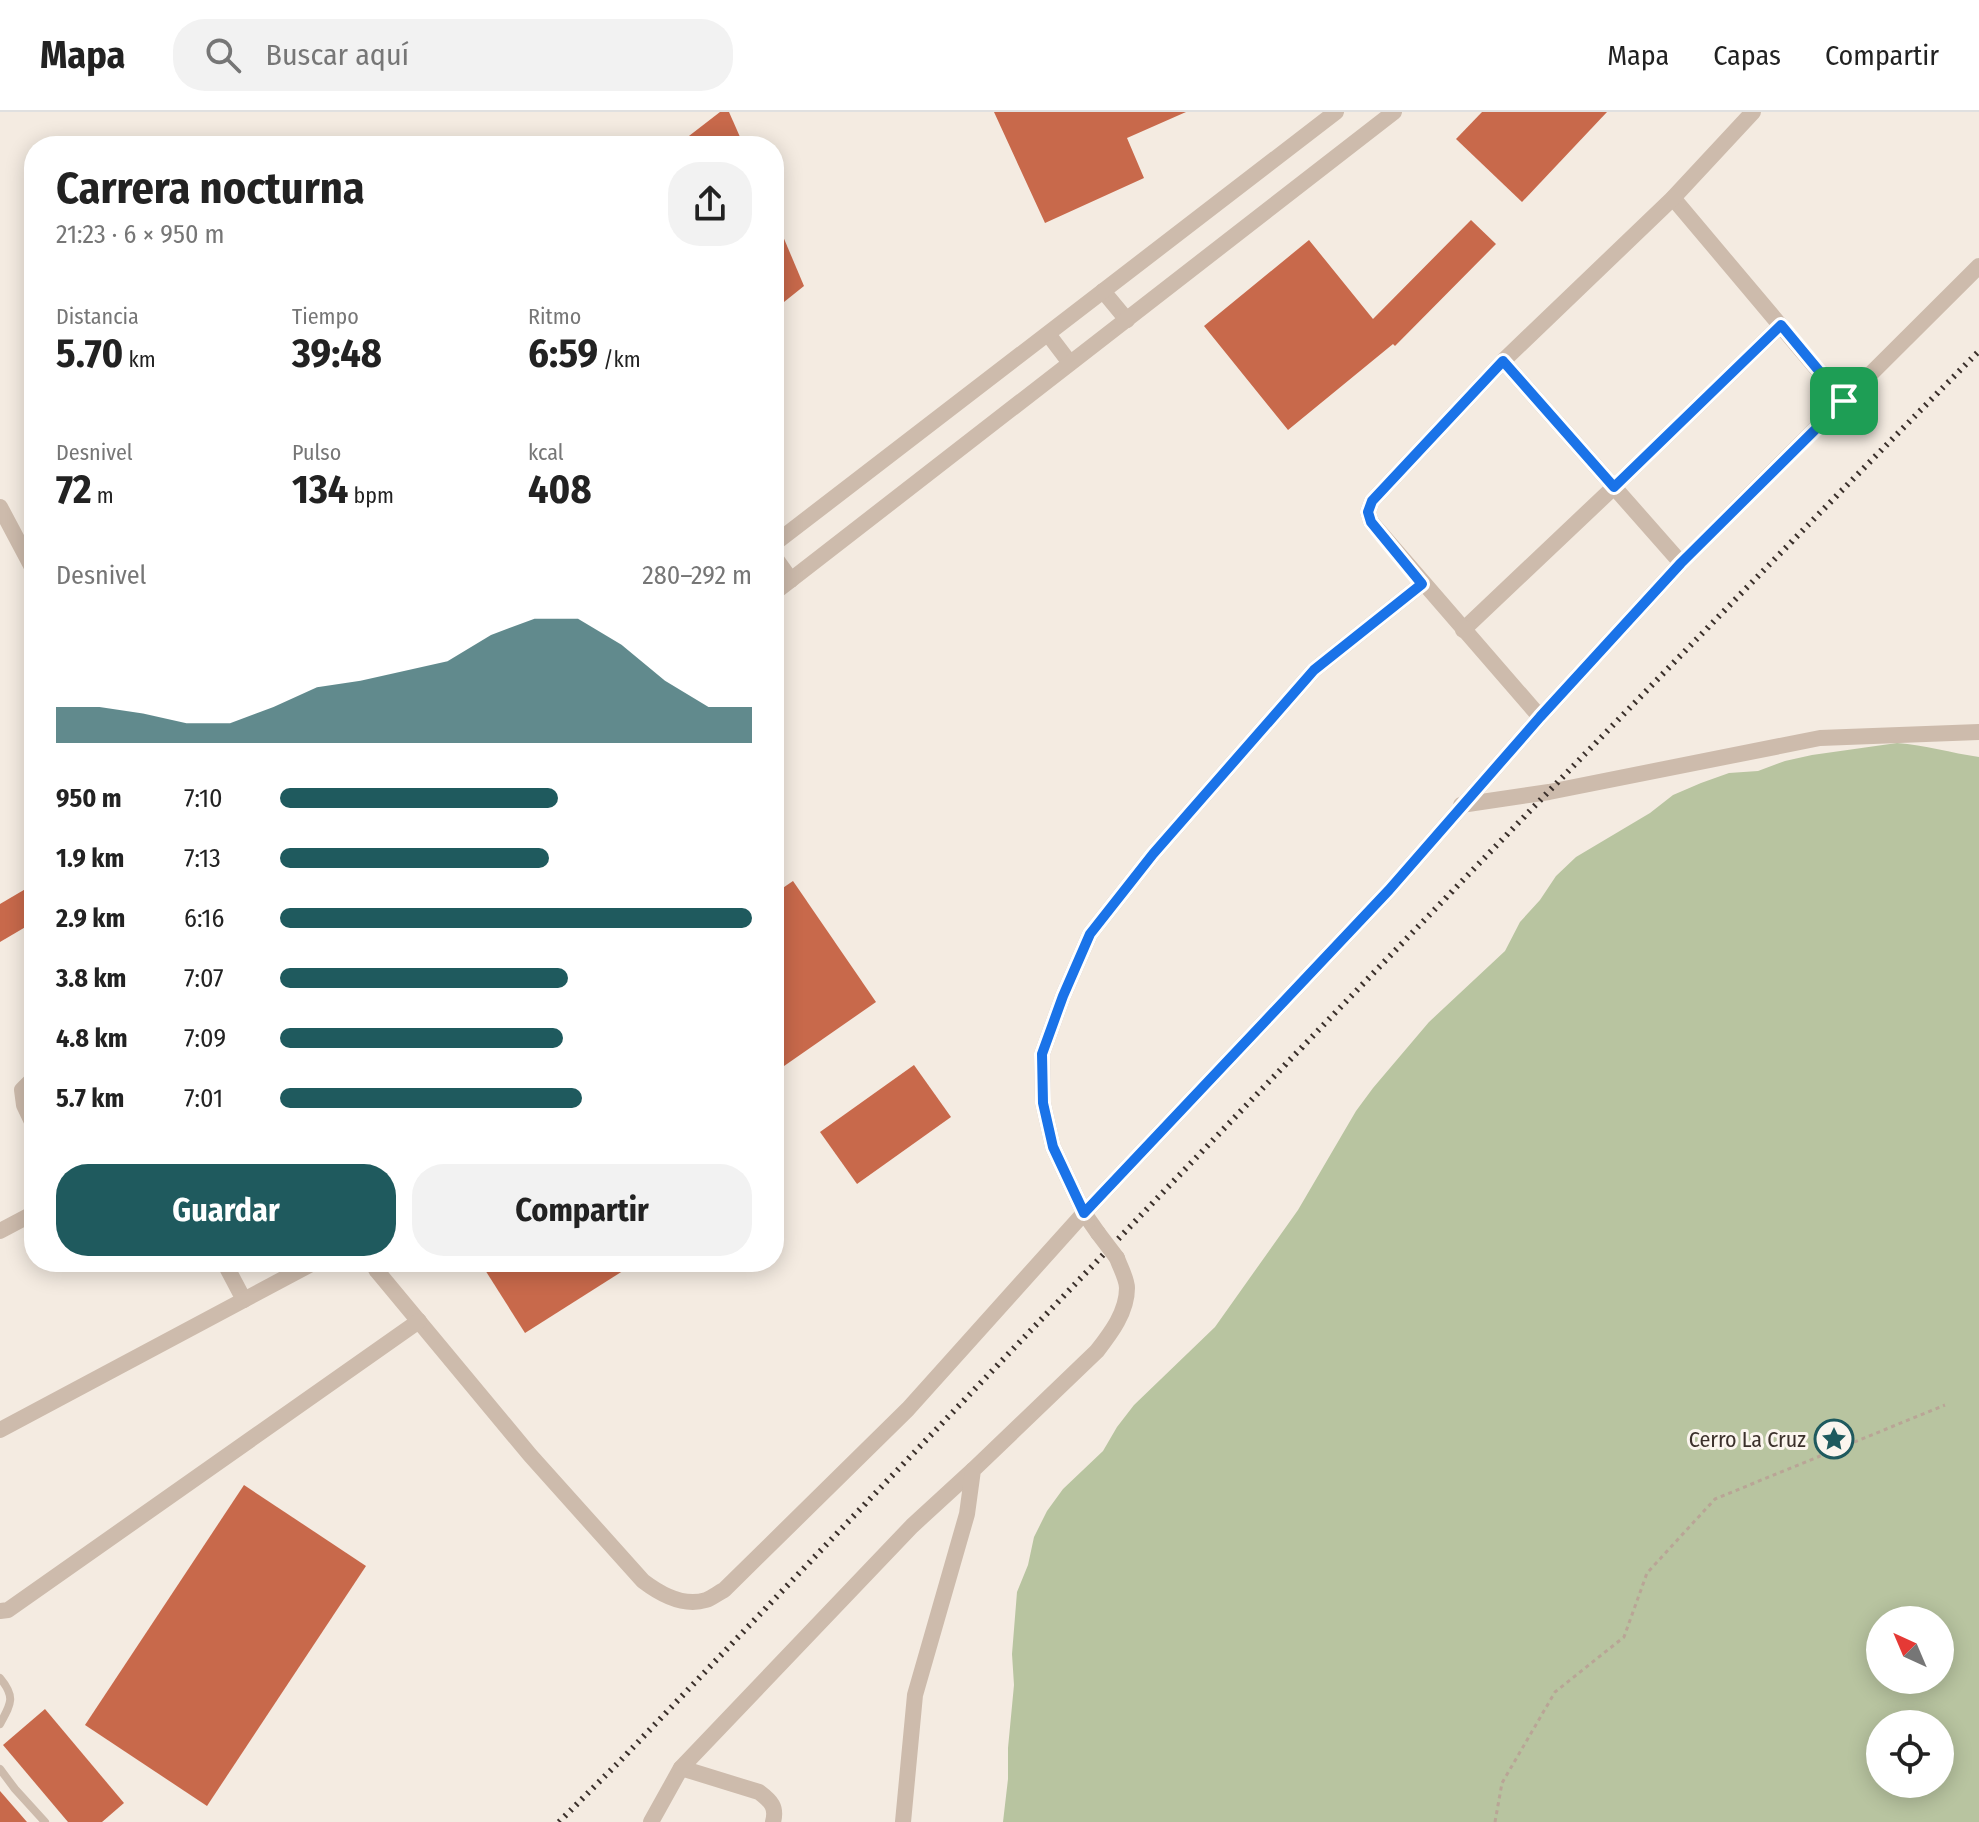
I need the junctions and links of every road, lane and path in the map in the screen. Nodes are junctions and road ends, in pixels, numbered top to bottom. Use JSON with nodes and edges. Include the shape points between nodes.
{"nodes":[{"id":1,"x":1336,"y":112,"type":"edge"},
{"id":2,"x":1394,"y":112,"type":"edge"},
{"id":3,"x":1753,"y":112,"type":"edge"},
{"id":4,"x":1673,"y":198,"type":"junction"},
{"id":5,"x":1979,"y":266,"type":"edge"},
{"id":6,"x":1103,"y":291,"type":"junction"},
{"id":7,"x":1127,"y":320,"type":"junction"},
{"id":8,"x":1781,"y":325,"type":"junction"},
{"id":9,"x":1048,"y":334,"type":"junction"},
{"id":10,"x":1503,"y":361,"type":"junction"},
{"id":11,"x":1070,"y":363,"type":"junction"},
{"id":12,"x":1844,"y":401,"type":"junction"},
{"id":13,"x":1614,"y":487,"type":"junction"},
{"id":14,"x":0,"y":507,"type":"edge"},
{"id":15,"x":784,"y":536,"type":"edge"},
{"id":16,"x":24,"y":552,"type":"edge"},
{"id":17,"x":1681,"y":563,"type":"junction"},
{"id":18,"x":784,"y":570,"type":"edge"},
{"id":19,"x":791,"y":580,"type":"junction"},
{"id":20,"x":1422,"y":584,"type":"junction"},
{"id":21,"x":784,"y":585,"type":"edge"},
{"id":22,"x":1463,"y":630,"type":"junction"},
{"id":23,"x":1540,"y":717,"type":"junction"},
{"id":24,"x":1979,"y":732,"type":"edge"},
{"id":25,"x":1461,"y":805,"type":"junction"},
{"id":26,"x":1084,"y":1213,"type":"junction"},
{"id":27,"x":24,"y":1218,"type":"edge"},
{"id":28,"x":0,"y":1231,"type":"edge"},
{"id":29,"x":229,"y":1272,"type":"edge"},
{"id":30,"x":296,"y":1272,"type":"edge"},
{"id":31,"x":380,"y":1272,"type":"edge"},
{"id":32,"x":244,"y":1300,"type":"junction"},
{"id":33,"x":419,"y":1321,"type":"junction"},
{"id":34,"x":1945,"y":1405,"type":"dead end"},
{"id":35,"x":0,"y":1430,"type":"edge"},
{"id":36,"x":973,"y":1470,"type":"junction"},
{"id":37,"x":0,"y":1611,"type":"edge"},
{"id":38,"x":0,"y":1678,"type":"edge"},
{"id":39,"x":0,"y":1724,"type":"edge"},
{"id":40,"x":681,"y":1768,"type":"junction"},
{"id":41,"x":0,"y":1769,"type":"edge"},
{"id":42,"x":45,"y":1822,"type":"edge"},
{"id":43,"x":651,"y":1822,"type":"edge"},
{"id":44,"x":773,"y":1822,"type":"edge"},
{"id":45,"x":903,"y":1822,"type":"edge"},
{"id":46,"x":1495,"y":1822,"type":"edge"}],
"edges":[{"from":1,"to":6,"type":"street"},
{"from":2,"to":7,"type":"street"},
{"from":3,"to":4,"type":"street"},
{"from":4,"to":8,"type":"street"},
{"from":4,"to":10,"type":"street"},
{"from":5,"to":12,"type":"street"},
{"from":6,"to":7,"type":"street"},
{"from":6,"to":9,"type":"street"},
{"from":7,"to":11,"type":"street"},
{"from":8,"to":12,"type":"street"},
{"from":8,"to":13,"type":"street"},
{"from":9,"to":11,"type":"street"},
{"from":9,"to":15,"type":"street"},
{"from":10,"to":13,"type":"street"},
{"from":10,"to":20,"type":"street","via":[[1372,501],[1368,512]]},
{"from":11,"to":19,"type":"street"},
{"from":12,"to":17,"type":"street"},
{"from":13,"to":17,"type":"street"},
{"from":13,"to":22,"type":"street"},
{"from":14,"to":16,"type":"street"},
{"from":17,"to":23,"type":"street"},
{"from":18,"to":19,"type":"street"},
{"from":19,"to":21,"type":"street"},
{"from":20,"to":22,"type":"street"},
{"from":20,"to":26,"type":"street","via":[[1314,670],[1090,934],[1042,1054],[1043,1103],[1053,1147]]},
{"from":22,"to":23,"type":"street"},
{"from":23,"to":25,"type":"street"},
{"from":24,"to":25,"type":"street","via":[[1820,738]]},
{"from":25,"to":26,"type":"street","via":[[1389,890]]},
{"from":26,"to":33,"type":"street","via":[[908,1409],[724,1590],[706,1600],[676,1599],[643,1581]]},
{"from":26,"to":36,"type":"street","bridge":true,"via":[[1117,1258],[1127,1287],[1123,1309],[1097,1351]]},
{"from":27,"to":28,"type":"street"},
{"from":29,"to":32,"type":"street"},
{"from":30,"to":32,"type":"street"},
{"from":31,"to":33,"type":"street"},
{"from":32,"to":35,"type":"street"},
{"from":33,"to":37,"type":"street"},
{"from":34,"to":46,"type":"path","via":[[1715,1499],[1647,1573],[1624,1637],[1555,1692],[1502,1783]]},
{"from":36,"to":40,"type":"street","via":[[912,1526]]},
{"from":36,"to":45,"type":"street","via":[[967,1514],[915,1695]]},
{"from":38,"to":39,"type":"lane","via":[[9,1688],[11,1703]]},
{"from":40,"to":43,"type":"street"},
{"from":40,"to":44,"type":"street","via":[[759,1792],[775,1812]]},
{"from":41,"to":42,"type":"lane"}]}
